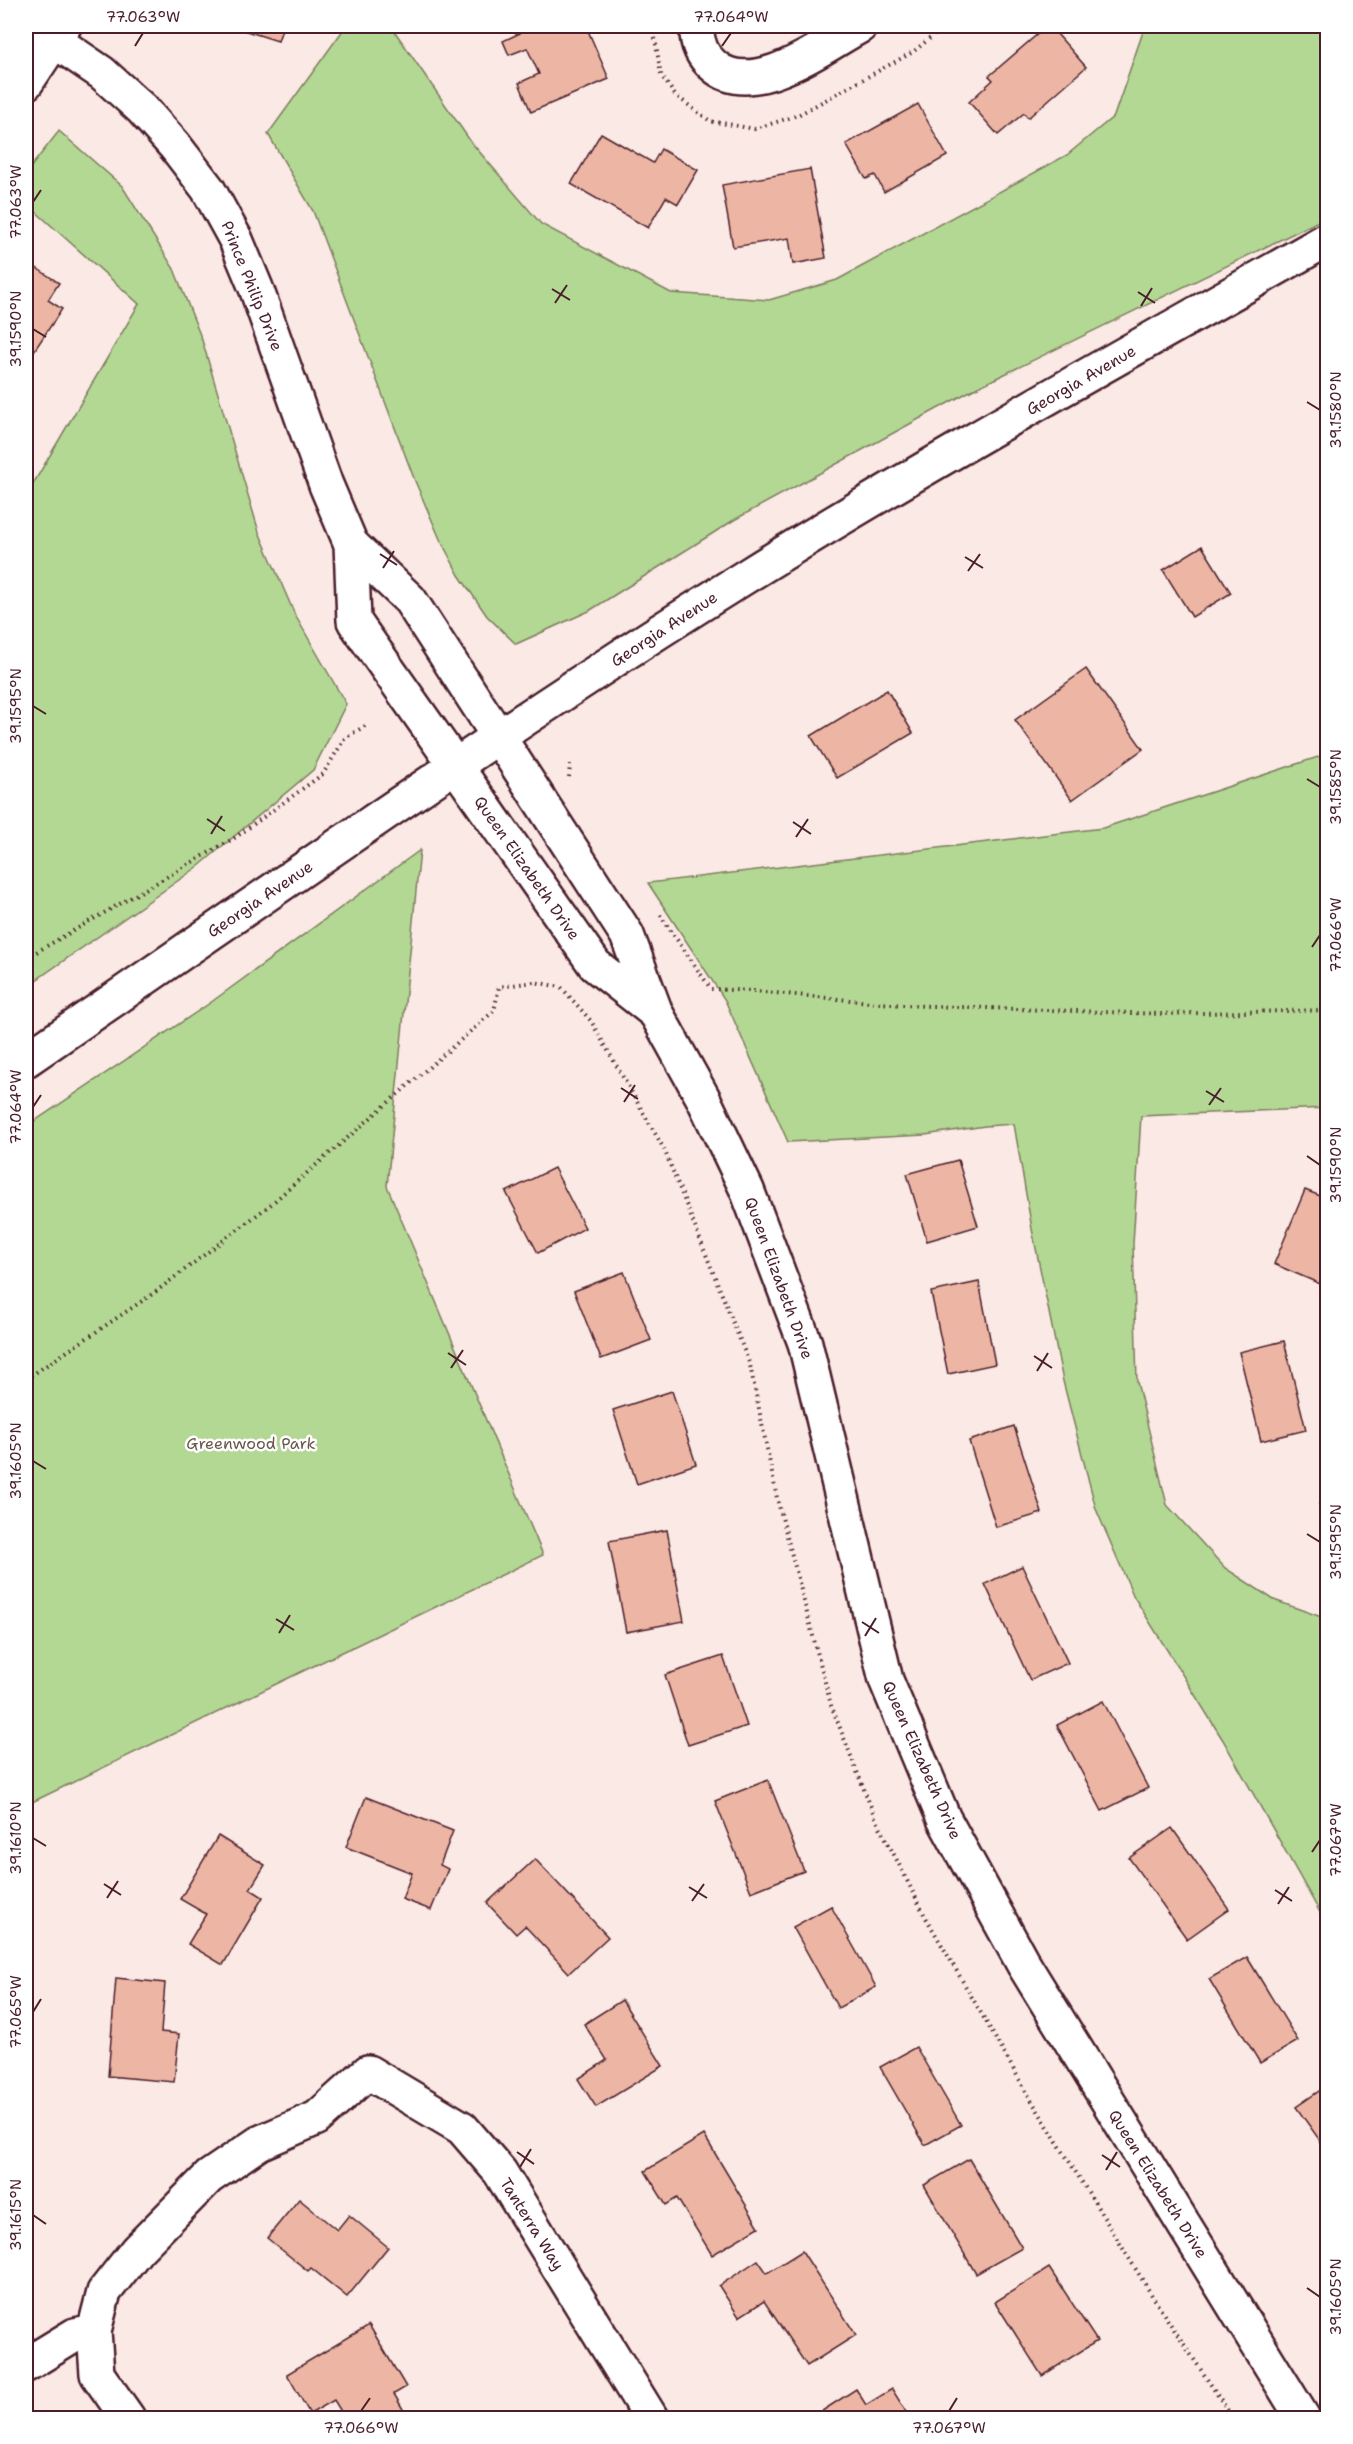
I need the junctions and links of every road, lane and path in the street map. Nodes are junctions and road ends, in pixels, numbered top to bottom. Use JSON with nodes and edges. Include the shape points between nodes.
{"nodes":[{"id":1,"x":697,"y":26,"type":"edge"},
{"id":2,"x":860,"y":26,"type":"edge"},
{"id":3,"x":51,"y":30,"type":"edge"},
{"id":4,"x":26,"y":83,"type":"edge"},
{"id":5,"x":1328,"y":239,"type":"edge"},
{"id":6,"x":351,"y":544,"type":"junction"},
{"id":7,"x":365,"y":726,"type":"dead end"},
{"id":8,"x":499,"y":737,"type":"junction"},
{"id":9,"x":455,"y":766,"type":"junction"},
{"id":10,"x":26,"y":958,"type":"edge"},
{"id":11,"x":561,"y":987,"type":"dead end"},
{"id":12,"x":711,"y":989,"type":"dead end"},
{"id":13,"x":1328,"y":1010,"type":"edge"},
{"id":14,"x":656,"y":1013,"type":"junction"},
{"id":15,"x":26,"y":1060,"type":"edge"},
{"id":16,"x":26,"y":1379,"type":"edge"},
{"id":17,"x":94,"y":2331,"type":"junction"},
{"id":18,"x":26,"y":2365,"type":"edge"},
{"id":19,"x":128,"y":2418,"type":"edge"},
{"id":20,"x":651,"y":2418,"type":"edge"},
{"id":21,"x":1303,"y":2418,"type":"edge"}],
"edges":[{"from":1,"to":2,"type":"street","via":[[697,39],[707,60],[724,74],[751,78],[782,69]]},
{"from":3,"to":4,"type":"street"},
{"from":3,"to":6,"type":"street","name":"Prince Philip Drive","via":[[142,110],[208,189],[256,288]]},
{"from":5,"to":8,"type":"street","name":"Georgia Avenue","via":[[855,510]]},
{"from":6,"to":8,"type":"street","name":"Prince Philip Drive","via":[[410,600]]},
{"from":6,"to":9,"type":"street","name":"Prince Philip Drive","via":[[354,621]]},
{"from":7,"to":10,"type":"path","via":[[345,738],[323,774],[236,837]]},
{"from":8,"to":9,"type":"street","name":"Georgia Avenue"},
{"from":8,"to":14,"type":"street","name":"Queen Elizabeth Drive","via":[[627,935]]},
{"from":9,"to":14,"type":"street","name":"Queen Elizabeth Drive","via":[[595,965]]},
{"from":9,"to":15,"type":"street","name":"Georgia Avenue"},
{"from":11,"to":16,"type":"path","via":[[534,982],[499,987],[494,1011],[270,1205],[154,1293]]},
{"from":12,"to":13,"type":"path","via":[[949,1007],[1161,1014]]},
{"from":14,"to":21,"type":"street","name":"Queen Elizabeth Drive","via":[[747,1190],[805,1342],[886,1680],[944,1818],[1024,1965]]},
{"from":17,"to":18,"type":"street","via":[[75,2335]]},
{"from":17,"to":19,"type":"street","via":[[97,2374]]},
{"from":17,"to":20,"type":"street","name":"Tanterra Way","via":[[104,2292],[137,2250],[209,2177],[259,2143],[317,2118],[368,2072],[462,2128],[500,2172]]}]}
